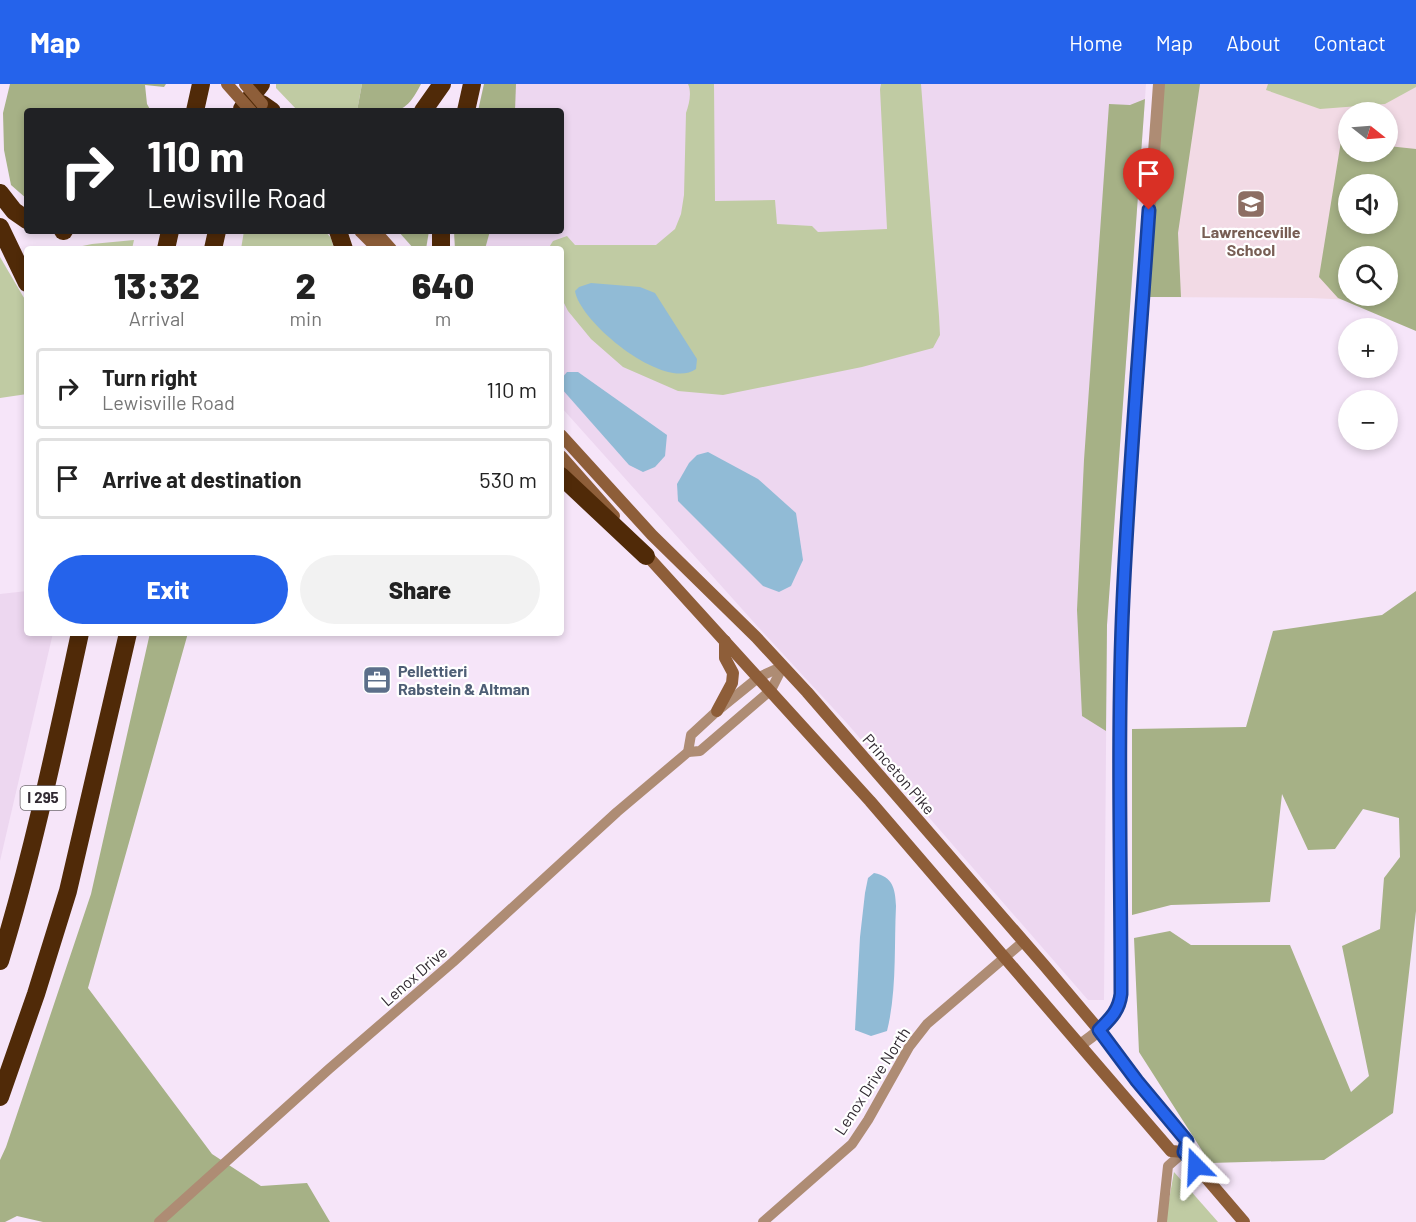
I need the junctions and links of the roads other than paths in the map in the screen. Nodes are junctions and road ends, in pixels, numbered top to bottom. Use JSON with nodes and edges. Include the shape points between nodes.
{"nodes":[{"id":1,"x":201,"y":84,"type":"edge"},
{"id":2,"x":227,"y":84,"type":"edge"},
{"id":3,"x":246,"y":84,"type":"edge"},
{"id":4,"x":261,"y":84,"type":"edge"},
{"id":5,"x":442,"y":84,"type":"edge"},
{"id":6,"x":472,"y":84,"type":"edge"},
{"id":7,"x":1159,"y":84,"type":"edge"},
{"id":8,"x":195,"y":108,"type":"edge"},
{"id":9,"x":254,"y":108,"type":"edge"},
{"id":10,"x":255,"y":108,"type":"edge"},
{"id":11,"x":256,"y":108,"type":"edge"},
{"id":12,"x":425,"y":108,"type":"edge"},
{"id":13,"x":467,"y":108,"type":"edge"},
{"id":14,"x":0,"y":194,"type":"edge"},
{"id":15,"x":24,"y":218,"type":"edge"},
{"id":16,"x":0,"y":227,"type":"edge"},
{"id":17,"x":363,"y":234,"type":"edge"},
{"id":18,"x":378,"y":234,"type":"edge"},
{"id":19,"x":375,"y":246,"type":"edge"},
{"id":20,"x":388,"y":246,"type":"edge"},
{"id":21,"x":24,"y":276,"type":"edge"},
{"id":22,"x":564,"y":438,"type":"edge"},
{"id":23,"x":564,"y":459,"type":"edge"},
{"id":24,"x":564,"y":479,"type":"edge"},
{"id":25,"x":646,"y":556,"type":"junction"},
{"id":26,"x":79,"y":636,"type":"edge"},
{"id":27,"x":127,"y":636,"type":"edge"},
{"id":28,"x":725,"y":641,"type":"junction"},
{"id":29,"x":783,"y":666,"type":"junction"},
{"id":30,"x":759,"y":677,"type":"junction"},
{"id":31,"x":771,"y":690,"type":"junction"},
{"id":32,"x":717,"y":711,"type":"junction"},
{"id":33,"x":688,"y":752,"type":"junction"},
{"id":34,"x":1024,"y":941,"type":"junction"},
{"id":35,"x":1005,"y":957,"type":"junction"},
{"id":36,"x":0,"y":961,"type":"edge"},
{"id":37,"x":1099,"y":1030,"type":"junction"},
{"id":38,"x":1080,"y":1045,"type":"junction"},
{"id":39,"x":0,"y":1096,"type":"edge"},
{"id":40,"x":1184,"y":1152,"type":"junction"},
{"id":41,"x":159,"y":1222,"type":"edge"},
{"id":42,"x":763,"y":1222,"type":"edge"},
{"id":43,"x":1162,"y":1222,"type":"edge"},
{"id":44,"x":1244,"y":1222,"type":"edge"}],
"edges":[{"from":1,"to":8,"type":"highway"},
{"from":2,"to":9,"type":"main road","bridge":true},
{"from":3,"to":10,"type":"highway"},
{"from":4,"to":11,"type":"highway"},
{"from":5,"to":12,"type":"highway"},
{"from":6,"to":13,"type":"highway"},
{"from":7,"to":37,"type":"street","via":[[1123,600],[1121,994],[1115,1014]]},
{"from":14,"to":15,"type":"highway"},
{"from":16,"to":21,"type":"highway"},
{"from":17,"to":19,"type":"main road"},
{"from":18,"to":20,"type":"main road"},
{"from":22,"to":29,"type":"main road","name":"Princeton Pike","via":[[652,535]]},
{"from":23,"to":25,"type":"main road","name":"Princeton Pike"},
{"from":24,"to":25,"type":"highway"},
{"from":25,"to":28,"type":"main road","name":"Princeton Pike"},
{"from":26,"to":36,"type":"highway","number":"I 295"},
{"from":27,"to":39,"type":"highway","number":"I 295","via":[[68,891]]},
{"from":28,"to":30,"type":"main road","name":"Princeton Pike"},
{"from":28,"to":32,"type":"main road","via":[[732,683]]},
{"from":29,"to":30,"type":"street","name":"Lenox Drive"},
{"from":29,"to":31,"type":"street","name":"Lenox Drive"},
{"from":29,"to":34,"type":"main road","name":"Princeton Pike"},
{"from":30,"to":31,"type":"main road","name":"Princeton Pike"},
{"from":30,"to":32,"type":"street","name":"Lenox Drive"},
{"from":31,"to":33,"type":"street","name":"Lenox Drive","via":[[700,751]]},
{"from":31,"to":35,"type":"main road","name":"Princeton Pike"},
{"from":32,"to":33,"type":"street","name":"Lenox Drive","via":[[692,735]]},
{"from":33,"to":41,"type":"street","name":"Lenox Drive"},
{"from":34,"to":35,"type":"street","name":"Lenox Drive North"},
{"from":34,"to":37,"type":"main road","name":"Princeton Pike"},
{"from":35,"to":38,"type":"main road","name":"Princeton Pike"},
{"from":35,"to":42,"type":"street","name":"Lenox Drive North","via":[[927,1024],[909,1047],[852,1144]]},
{"from":37,"to":38,"type":"street"},
{"from":37,"to":40,"type":"main road","name":"Princeton Pike","via":[[1187,1141]]},
{"from":38,"to":40,"type":"main road","name":"Princeton Pike","via":[[1171,1151]]},
{"from":40,"to":43,"type":"street","via":[[1168,1166]]},
{"from":40,"to":44,"type":"main road","name":"Princeton Pike"}]}
